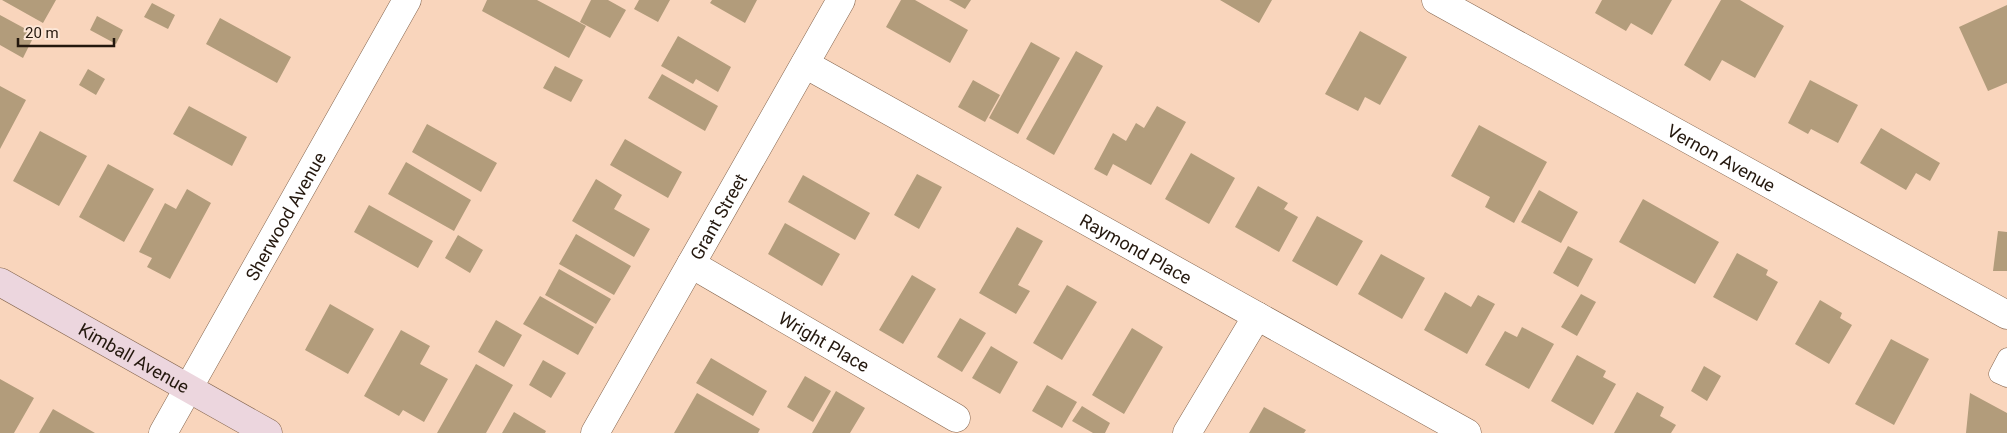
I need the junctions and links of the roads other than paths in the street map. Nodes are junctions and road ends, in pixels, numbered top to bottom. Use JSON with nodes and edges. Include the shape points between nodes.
{"nodes":[{"id":1,"x":407,"y":0,"type":"edge"},
{"id":2,"x":841,"y":0,"type":"edge"},
{"id":3,"x":1436,"y":0,"type":"edge"},
{"id":4,"x":805,"y":64,"type":"junction"},
{"id":5,"x":692,"y":264,"type":"junction"},
{"id":6,"x":0,"y":282,"type":"edge"},
{"id":7,"x":2007,"y":315,"type":"edge"},
{"id":8,"x":1258,"y":316,"type":"junction"},
{"id":9,"x":2007,"y":357,"type":"edge"},
{"id":10,"x":2007,"y":378,"type":"edge"},
{"id":11,"x":188,"y":389,"type":"junction"},
{"id":12,"x":956,"y":418,"type":"dead end"},
{"id":13,"x":164,"y":433,"type":"edge"},
{"id":14,"x":268,"y":433,"type":"edge"},
{"id":15,"x":595,"y":433,"type":"edge"},
{"id":16,"x":1186,"y":433,"type":"edge"},
{"id":17,"x":1466,"y":433,"type":"edge"}],
"edges":[{"from":1,"to":11,"type":"street","name":"Sherwood Avenue"},
{"from":2,"to":4,"type":"street","name":"Grant Street"},
{"from":3,"to":7,"type":"street","name":"Vernon Avenue"},
{"from":4,"to":5,"type":"street","name":"Grant Street"},
{"from":4,"to":8,"type":"street","name":"Raymond Place"},
{"from":5,"to":12,"type":"street","name":"Wright Place"},
{"from":5,"to":15,"type":"street","name":"Grant Street"},
{"from":6,"to":11,"type":"street","name":"Kimball Avenue"},
{"from":8,"to":16,"type":"street"},
{"from":8,"to":17,"type":"street","name":"Raymond Place"},
{"from":9,"to":10,"type":"lane","via":[[1998,374]]},
{"from":11,"to":13,"type":"street","name":"Sherwood Avenue"},
{"from":11,"to":14,"type":"street","name":"Kimball Avenue"}]}
